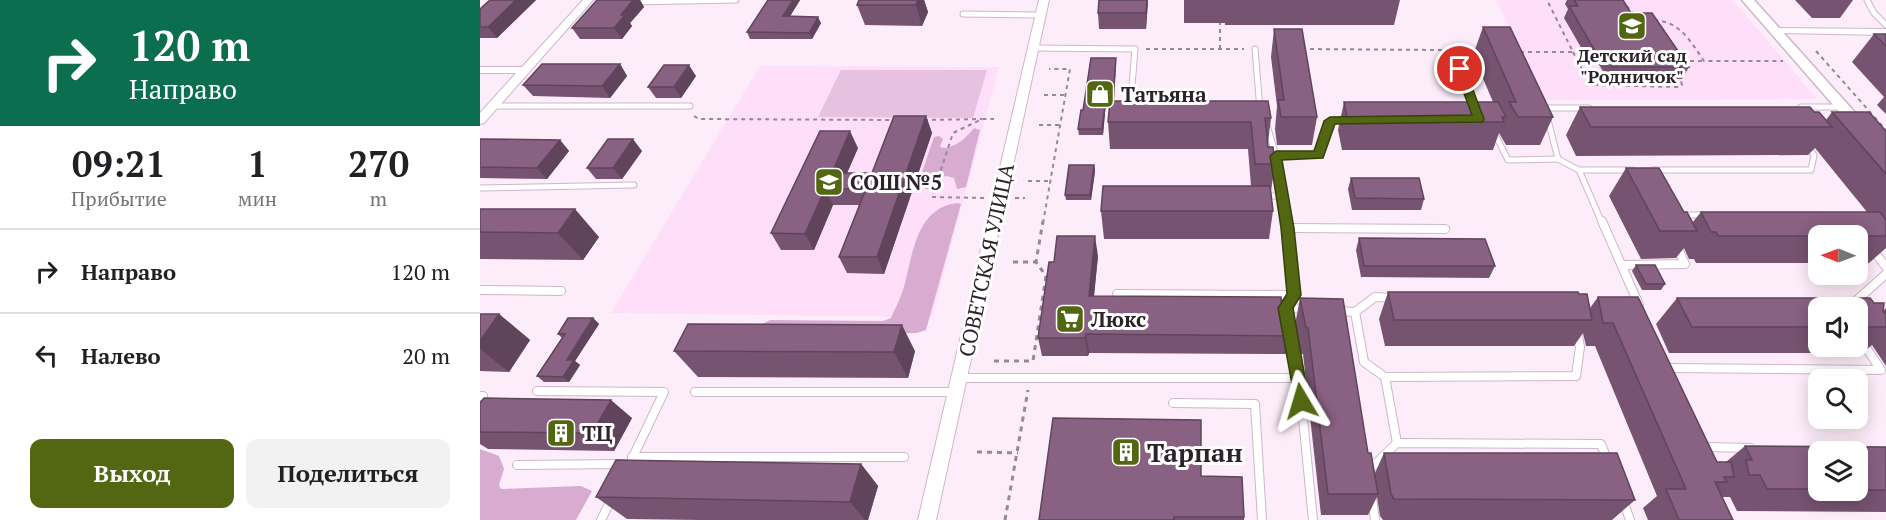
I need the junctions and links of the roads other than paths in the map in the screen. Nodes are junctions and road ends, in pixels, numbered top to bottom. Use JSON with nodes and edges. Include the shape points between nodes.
{"nodes":[{"id":1,"x":736,"y":0,"type":"edge"},
{"id":2,"x":1044,"y":0,"type":"edge"},
{"id":3,"x":1748,"y":0,"type":"edge"},
{"id":4,"x":1867,"y":0,"type":"edge"},
{"id":5,"x":589,"y":2,"type":"edge"},
{"id":6,"x":627,"y":2,"type":"edge"},
{"id":7,"x":963,"y":14,"type":"dead end"},
{"id":8,"x":1040,"y":15,"type":"junction"},
{"id":9,"x":1886,"y":25,"type":"edge"},
{"id":10,"x":1775,"y":31,"type":"junction"},
{"id":11,"x":1886,"y":32,"type":"edge"},
{"id":12,"x":1033,"y":48,"type":"junction"},
{"id":13,"x":1256,"y":49,"type":"road end"},
{"id":14,"x":1453,"y":50,"type":"road end"},
{"id":15,"x":480,"y":70,"type":"edge"},
{"id":16,"x":525,"y":70,"type":"junction"},
{"id":17,"x":493,"y":106,"type":"junction"},
{"id":18,"x":690,"y":106,"type":"road end"},
{"id":19,"x":1797,"y":107,"type":"edge"},
{"id":20,"x":1840,"y":107,"type":"junction"},
{"id":21,"x":1591,"y":108,"type":"edge"},
{"id":22,"x":1130,"y":116,"type":"edge"},
{"id":23,"x":1479,"y":119,"type":"edge"},
{"id":24,"x":480,"y":120,"type":"edge"},
{"id":25,"x":1353,"y":121,"type":"edge"},
{"id":26,"x":1490,"y":126,"type":"edge"},
{"id":27,"x":1799,"y":136,"type":"edge"},
{"id":28,"x":1276,"y":156,"type":"junction"},
{"id":29,"x":1886,"y":156,"type":"edge"},
{"id":30,"x":1558,"y":159,"type":"junction"},
{"id":31,"x":1579,"y":170,"type":"junction"},
{"id":32,"x":634,"y":185,"type":"dead end"},
{"id":33,"x":480,"y":188,"type":"edge"},
{"id":34,"x":1258,"y":196,"type":"edge"},
{"id":35,"x":1281,"y":196,"type":"junction"},
{"id":36,"x":1673,"y":215,"type":"edge"},
{"id":37,"x":1719,"y":215,"type":"edge"},
{"id":38,"x":1288,"y":228,"type":"junction"},
{"id":39,"x":1445,"y":229,"type":"dead end"},
{"id":40,"x":1673,"y":240,"type":"edge"},
{"id":41,"x":1868,"y":244,"type":"edge"},
{"id":42,"x":1622,"y":265,"type":"junction"},
{"id":43,"x":1886,"y":267,"type":"edge"},
{"id":44,"x":1886,"y":274,"type":"edge"},
{"id":45,"x":480,"y":290,"type":"edge"},
{"id":46,"x":561,"y":291,"type":"dead end"},
{"id":47,"x":1117,"y":294,"type":"edge"},
{"id":48,"x":1294,"y":295,"type":"junction"},
{"id":49,"x":1860,"y":297,"type":"edge"},
{"id":50,"x":1399,"y":298,"type":"edge"},
{"id":51,"x":1624,"y":300,"type":"edge"},
{"id":52,"x":1636,"y":300,"type":"junction"},
{"id":53,"x":1286,"y":308,"type":"junction"},
{"id":54,"x":1320,"y":310,"type":"edge"},
{"id":55,"x":1332,"y":310,"type":"edge"},
{"id":56,"x":1641,"y":310,"type":"edge"},
{"id":57,"x":1355,"y":312,"type":"junction"},
{"id":58,"x":1287,"y":318,"type":"edge"},
{"id":59,"x":1575,"y":322,"type":"edge"},
{"id":60,"x":1288,"y":329,"type":"edge"},
{"id":61,"x":1868,"y":350,"type":"edge"},
{"id":62,"x":1663,"y":359,"type":"edge"},
{"id":63,"x":1668,"y":368,"type":"junction"},
{"id":64,"x":1385,"y":377,"type":"junction"},
{"id":65,"x":1299,"y":378,"type":"junction"},
{"id":66,"x":1672,"y":378,"type":"edge"},
{"id":67,"x":959,"y":385,"type":"junction"},
{"id":68,"x":537,"y":391,"type":"dead end"},
{"id":69,"x":695,"y":392,"type":"dead end"},
{"id":70,"x":1173,"y":403,"type":"dead end"},
{"id":71,"x":1701,"y":437,"type":"edge"},
{"id":72,"x":1397,"y":443,"type":"junction"},
{"id":73,"x":1705,"y":447,"type":"junction"},
{"id":74,"x":1762,"y":448,"type":"edge"},
{"id":75,"x":904,"y":457,"type":"dead end"},
{"id":76,"x":1708,"y":459,"type":"edge"},
{"id":77,"x":631,"y":461,"type":"junction"},
{"id":78,"x":517,"y":465,"type":"dead end"},
{"id":79,"x":1609,"y":465,"type":"edge"},
{"id":80,"x":624,"y":473,"type":"edge"},
{"id":81,"x":1369,"y":481,"type":"edge"},
{"id":82,"x":1618,"y":487,"type":"edge"},
{"id":83,"x":1370,"y":491,"type":"edge"},
{"id":84,"x":615,"y":492,"type":"edge"},
{"id":85,"x":600,"y":520,"type":"edge"},
{"id":86,"x":927,"y":520,"type":"edge"},
{"id":87,"x":1262,"y":520,"type":"edge"},
{"id":88,"x":1313,"y":520,"type":"edge"},
{"id":89,"x":1375,"y":520,"type":"edge"},
{"id":90,"x":1630,"y":520,"type":"edge"}],
"edges":[{"from":1,"to":6,"type":"lane"},
{"from":2,"to":8,"type":"street","name":"СОВЕТСКАЯ УЛИЦА"},
{"from":3,"to":10,"type":"street"},
{"from":4,"to":9,"type":"lane"},
{"from":5,"to":16,"type":"street"},
{"from":7,"to":8,"type":"lane"},
{"from":8,"to":12,"type":"street","name":"СОВЕТСКАЯ УЛИЦА"},
{"from":10,"to":11,"type":"street"},
{"from":10,"to":20,"type":"street"},
{"from":12,"to":22,"type":"lane","via":[[1135,49]]},
{"from":12,"to":67,"type":"street","name":"СОВЕТСКАЯ УЛИЦА"},
{"from":13,"to":28,"type":"lane","via":[[1260,116],[1269,125]]},
{"from":14,"to":23,"type":"lane"},
{"from":15,"to":16,"type":"street"},
{"from":16,"to":17,"type":"street"},
{"from":17,"to":18,"type":"lane"},
{"from":17,"to":24,"type":"street"},
{"from":19,"to":20,"type":"lane"},
{"from":20,"to":29,"type":"street"},
{"from":21,"to":30,"type":"lane","via":[[1545,108]]},
{"from":25,"to":28,"type":"lane","via":[[1330,121],[1319,155]]},
{"from":26,"to":30,"type":"lane","via":[[1508,160]]},
{"from":27,"to":31,"type":"lane","via":[[1814,155],[1811,170]]},
{"from":28,"to":35,"type":"lane"},
{"from":30,"to":31,"type":"lane"},
{"from":31,"to":42,"type":"lane"},
{"from":32,"to":33,"type":"lane"},
{"from":34,"to":35,"type":"lane"},
{"from":35,"to":38,"type":"lane"},
{"from":36,"to":37,"type":"lane"},
{"from":38,"to":39,"type":"lane"},
{"from":38,"to":48,"type":"lane"},
{"from":40,"to":42,"type":"lane","via":[[1685,264]]},
{"from":41,"to":43,"type":"lane"},
{"from":42,"to":52,"type":"lane"},
{"from":44,"to":49,"type":"lane"},
{"from":45,"to":46,"type":"lane"},
{"from":47,"to":48,"type":"lane"},
{"from":48,"to":53,"type":"lane"},
{"from":50,"to":57,"type":"lane","via":[[1375,297]]},
{"from":51,"to":52,"type":"lane"},
{"from":52,"to":56,"type":"lane"},
{"from":53,"to":54,"type":"lane"},
{"from":53,"to":58,"type":"lane"},
{"from":55,"to":57,"type":"lane"},
{"from":57,"to":64,"type":"lane","via":[[1364,362]]},
{"from":59,"to":64,"type":"lane","via":[[1580,347],[1576,376]]},
{"from":60,"to":65,"type":"lane"},
{"from":61,"to":63,"type":"lane","via":[[1881,370]]},
{"from":62,"to":63,"type":"lane"},
{"from":63,"to":66,"type":"lane"},
{"from":64,"to":72,"type":"lane"},
{"from":65,"to":67,"type":"lane","via":[[1030,378]]},
{"from":65,"to":88,"type":"lane"},
{"from":67,"to":69,"type":"lane"},
{"from":67,"to":86,"type":"street","name":"СОВЕТСКАЯ УЛИЦА"},
{"from":68,"to":77,"type":"lane","via":[[664,392]]},
{"from":70,"to":87,"type":"lane","via":[[1255,404]]},
{"from":71,"to":73,"type":"lane"},
{"from":72,"to":79,"type":"lane","via":[[1601,444]]},
{"from":72,"to":81,"type":"lane","via":[[1367,471]]},
{"from":73,"to":74,"type":"lane"},
{"from":73,"to":76,"type":"lane"},
{"from":75,"to":77,"type":"lane"},
{"from":77,"to":78,"type":"lane"},
{"from":77,"to":80,"type":"lane"},
{"from":82,"to":90,"type":"lane"},
{"from":83,"to":89,"type":"lane"},
{"from":84,"to":85,"type":"lane"}]}
